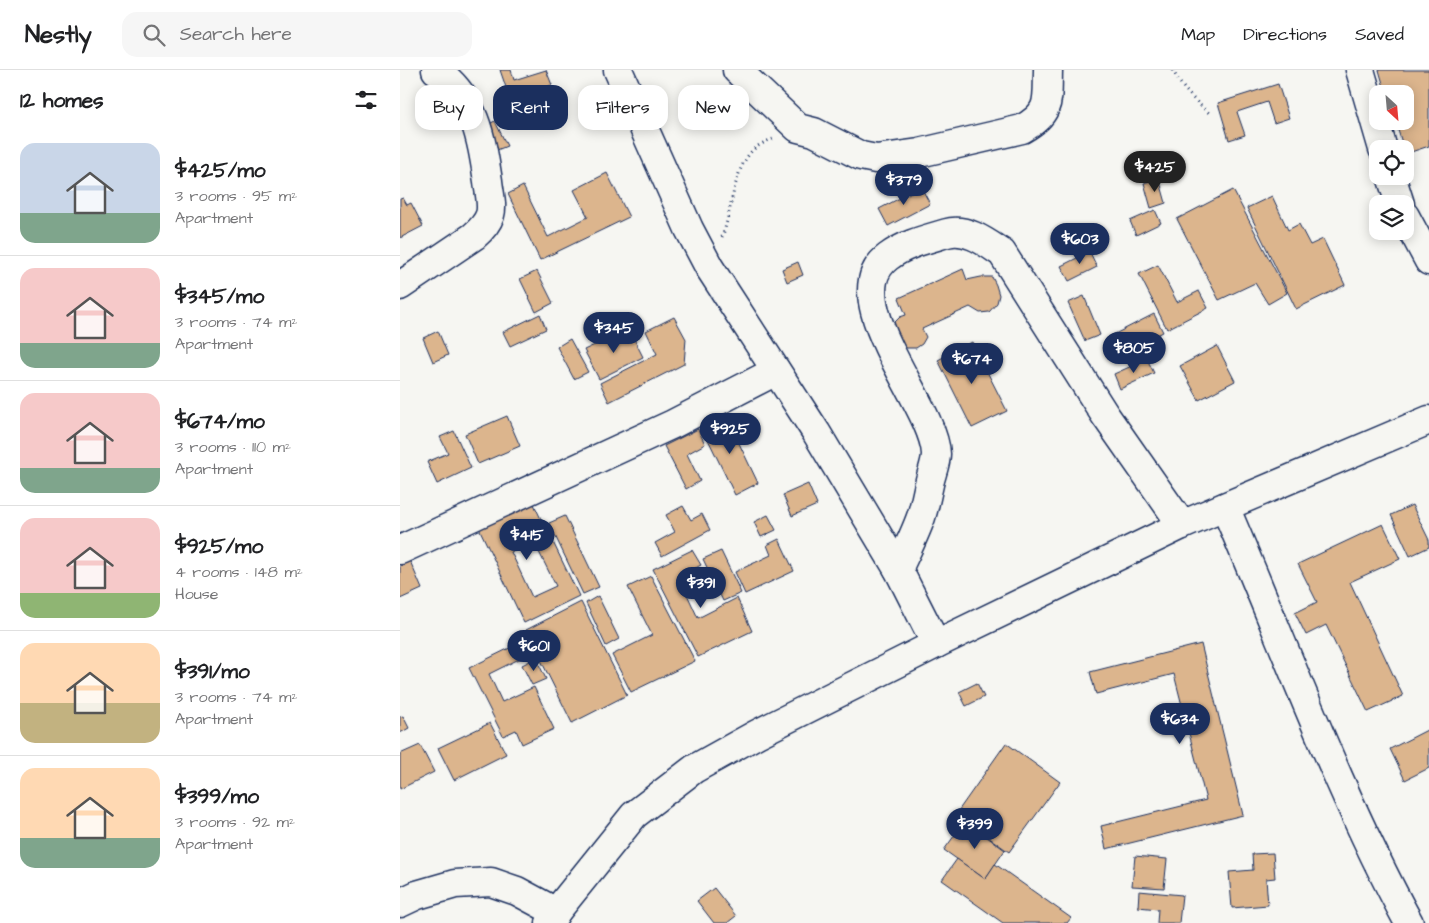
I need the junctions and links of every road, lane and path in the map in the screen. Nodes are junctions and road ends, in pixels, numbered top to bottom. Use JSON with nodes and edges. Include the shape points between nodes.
{"nodes":[{"id":1,"x":436,"y":70,"type":"edge"},
{"id":2,"x":618,"y":70,"type":"edge"},
{"id":3,"x":737,"y":70,"type":"edge"},
{"id":4,"x":1048,"y":70,"type":"edge"},
{"id":5,"x":1173,"y":70,"type":"edge"},
{"id":6,"x":1360,"y":70,"type":"edge"},
{"id":7,"x":1209,"y":113,"type":"dead end"},
{"id":8,"x":798,"y":128,"type":"junction"},
{"id":9,"x":1379,"y":140,"type":"edge"},
{"id":10,"x":1414,"y":233,"type":"edge"},
{"id":11,"x":1429,"y":261,"type":"edge"},
{"id":12,"x":709,"y":267,"type":"junction"},
{"id":13,"x":400,"y":286,"type":"edge"},
{"id":14,"x":776,"y":371,"type":"junction"},
{"id":15,"x":1429,"y":420,"type":"edge"},
{"id":16,"x":1225,"y":507,"type":"junction"},
{"id":17,"x":1182,"y":525,"type":"junction"},
{"id":18,"x":400,"y":550,"type":"edge"},
{"id":19,"x":898,"y":569,"type":"junction"},
{"id":20,"x":936,"y":644,"type":"junction"},
{"id":21,"x":400,"y":903,"type":"edge"},
{"id":22,"x":553,"y":917,"type":"edge"},
{"id":23,"x":1409,"y":923,"type":"edge"}],
"edges":[{"from":1,"to":13,"type":"main road","via":[[463,96],[471,112],[484,154],[492,206],[484,227],[474,236]]},
{"from":2,"to":12,"type":"main road"},
{"from":3,"to":8,"type":"main road"},
{"from":4,"to":8,"type":"main road","via":[[1047,103],[1043,113],[1028,126],[1010,132],[876,159],[861,156],[814,132]]},
{"from":5,"to":7,"type":"path","via":[[1190,97]]},
{"from":6,"to":9,"type":"main road"},
{"from":8,"to":12,"type":"path","via":[[753,150],[744,164],[727,225]]},
{"from":10,"to":11,"type":"main road"},
{"from":12,"to":14,"type":"main road"},
{"from":14,"to":18,"type":"main road","via":[[673,424]]},
{"from":14,"to":19,"type":"main road"},
{"from":15,"to":16,"type":"main road"},
{"from":16,"to":17,"type":"main road"},
{"from":16,"to":23,"type":"main road","via":[[1324,744],[1380,868]]},
{"from":17,"to":19,"type":"main road","via":[[1105,415],[1002,253],[964,232],[951,232],[896,251],[878,267],[873,285],[872,300],[879,328],[930,430],[936,455],[921,516]]},
{"from":17,"to":20,"type":"main road"},
{"from":19,"to":20,"type":"main road"},
{"from":20,"to":22,"type":"main road","via":[[694,769],[634,815]]},
{"from":21,"to":22,"type":"main road","via":[[455,884],[491,882],[517,891]]}]}
